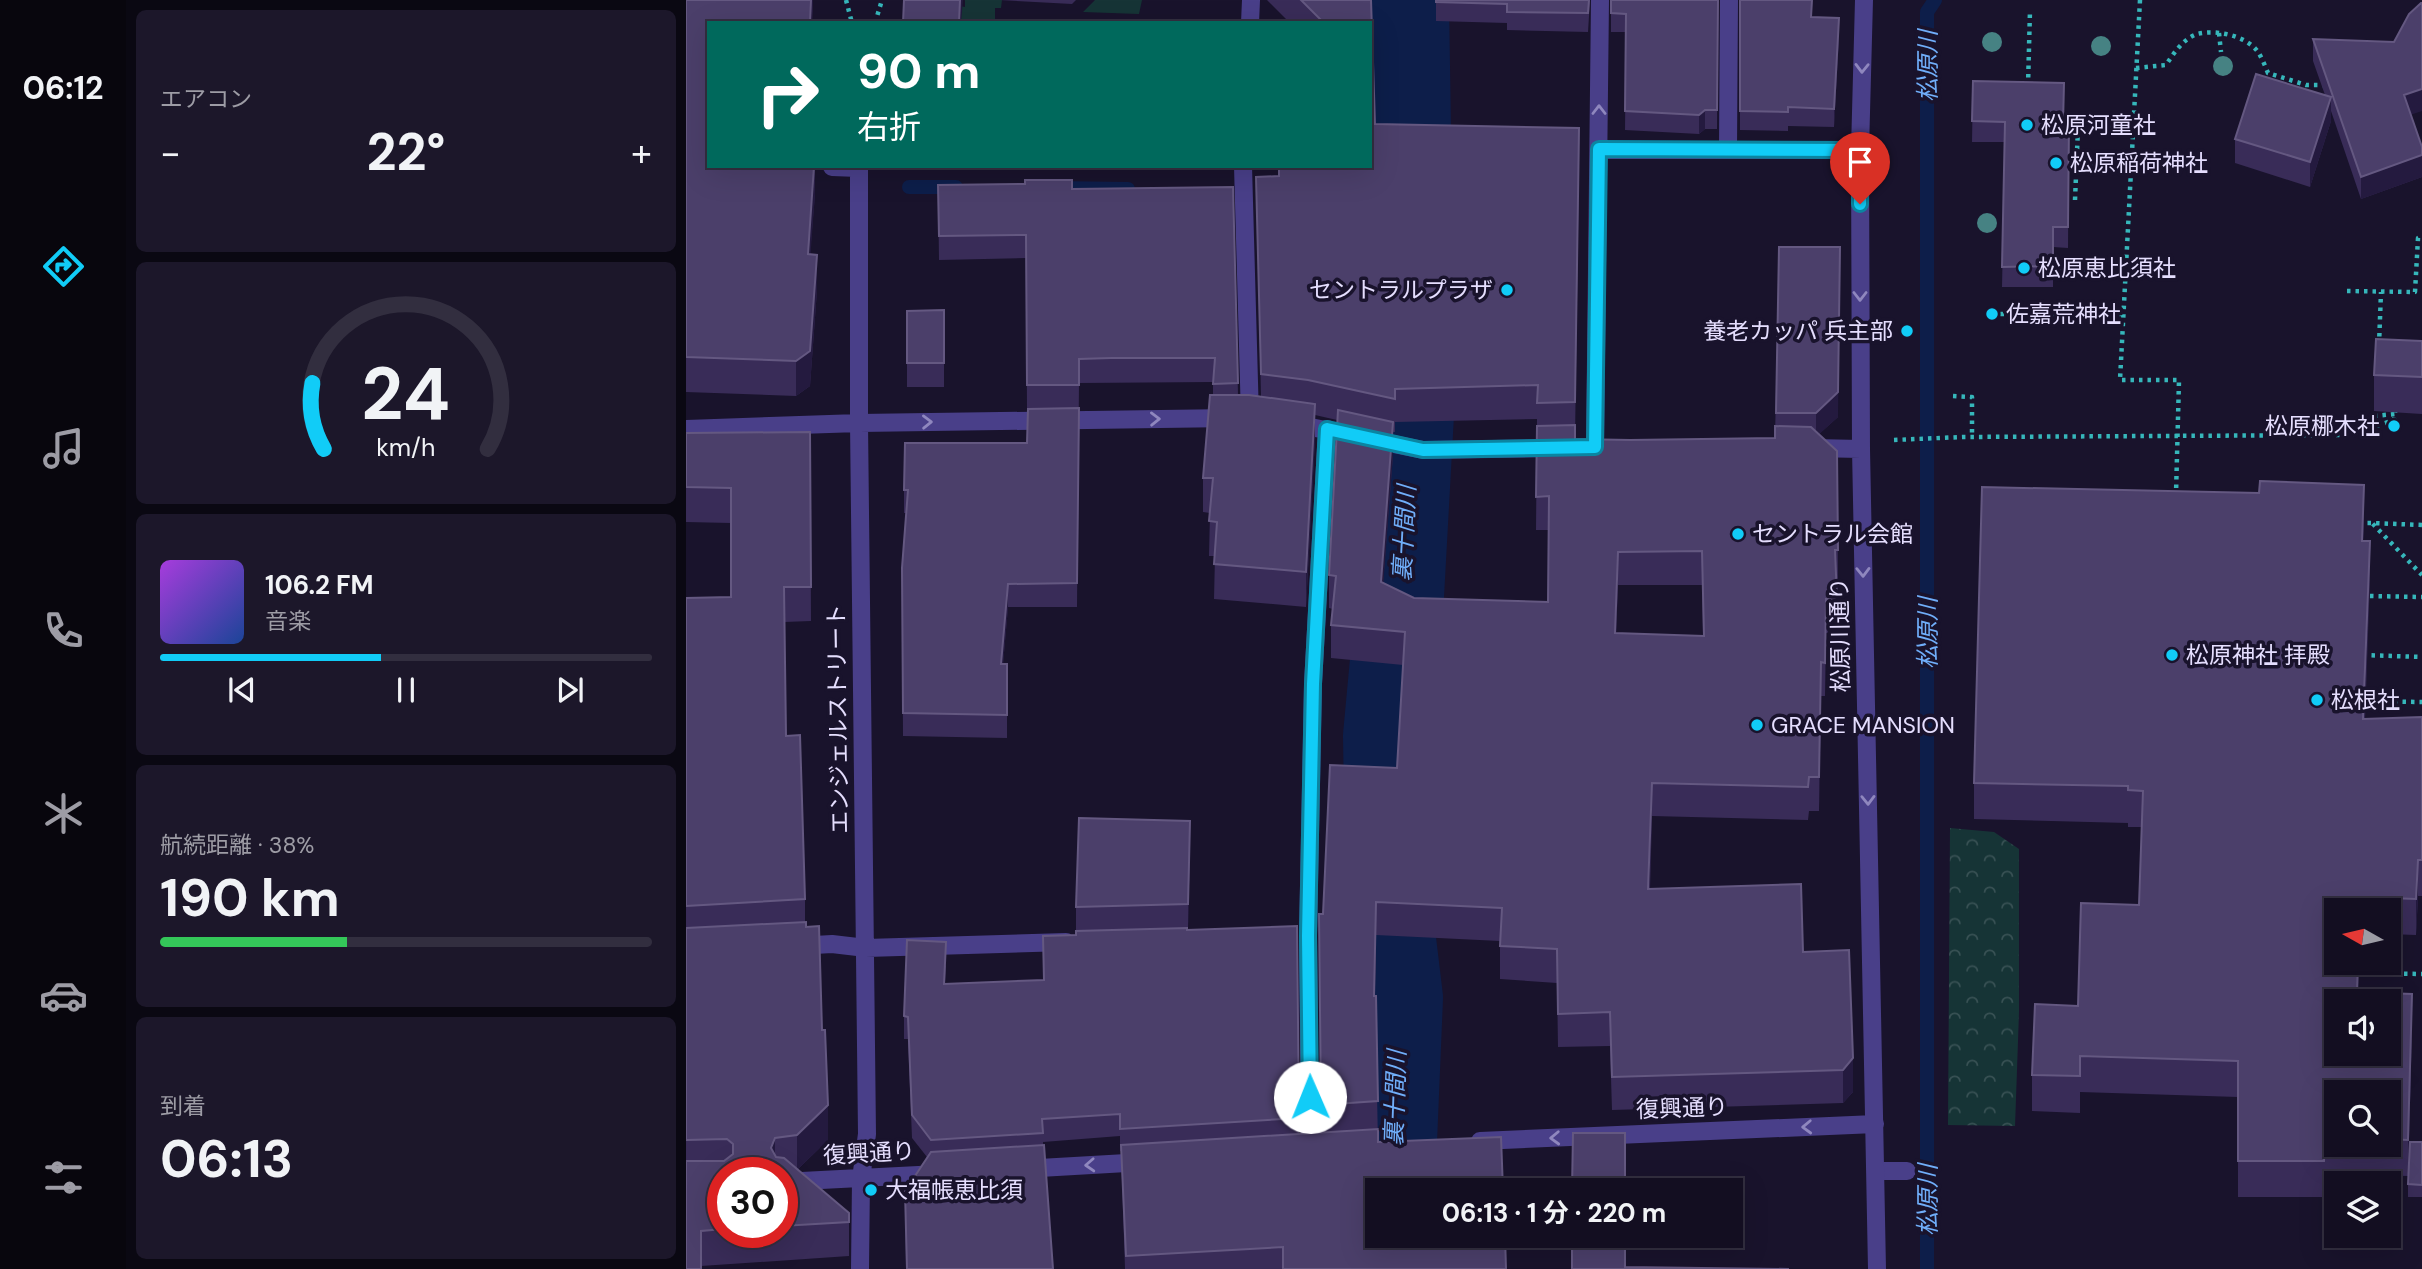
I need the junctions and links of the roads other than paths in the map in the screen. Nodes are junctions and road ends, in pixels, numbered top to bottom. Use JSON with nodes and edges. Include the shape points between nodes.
{"nodes":[{"id":1,"x":1251,"y":0,"type":"edge"},
{"id":2,"x":1600,"y":0,"type":"edge"},
{"id":3,"x":1729,"y":0,"type":"edge"},
{"id":4,"x":1864,"y":0,"type":"edge"},
{"id":5,"x":1250,"y":21,"type":"edge"},
{"id":6,"x":1599,"y":149,"type":"junction"},
{"id":7,"x":1728,"y":150,"type":"junction"},
{"id":8,"x":1860,"y":150,"type":"junction"},
{"id":9,"x":859,"y":168,"type":"edge"},
{"id":10,"x":1243,"y":171,"type":"edge"},
{"id":11,"x":1250,"y":418,"type":"junction"},
{"id":12,"x":859,"y":423,"type":"junction"},
{"id":13,"x":686,"y":429,"type":"edge"},
{"id":14,"x":1327,"y":429,"type":"junction"},
{"id":15,"x":1791,"y":448,"type":"edge"},
{"id":16,"x":1861,"y":449,"type":"junction"},
{"id":17,"x":1086,"y":942,"type":"edge"},
{"id":18,"x":779,"y":947,"type":"edge"},
{"id":19,"x":866,"y":948,"type":"junction"},
{"id":20,"x":1875,"y":1125,"type":"junction"},
{"id":21,"x":1463,"y":1141,"type":"edge"},
{"id":22,"x":1310,"y":1151,"type":"edge"},
{"id":23,"x":1160,"y":1161,"type":"edge"},
{"id":24,"x":1010,"y":1170,"type":"edge"},
{"id":25,"x":1876,"y":1171,"type":"junction"},
{"id":26,"x":1907,"y":1171,"type":"dead end"},
{"id":27,"x":956,"y":1173,"type":"edge"},
{"id":28,"x":861,"y":1179,"type":"junction"},
{"id":29,"x":798,"y":1181,"type":"edge"},
{"id":30,"x":860,"y":1269,"type":"edge"},
{"id":31,"x":1877,"y":1269,"type":"edge"}],
"edges":[{"from":1,"to":5,"type":"street"},
{"from":6,"to":2,"type":"street","one_way":true},
{"from":3,"to":7,"type":"street"},
{"from":4,"to":8,"type":"street","name":"松原川通り","one_way":true},
{"from":6,"to":7,"type":"street"},
{"from":6,"to":14,"type":"street","via":[[1602,447],[1423,450]]},
{"from":7,"to":8,"type":"street"},
{"from":8,"to":16,"type":"street","name":"松原川通り","one_way":true},
{"from":9,"to":12,"type":"street","name":"エンジェルストリート"},
{"from":10,"to":11,"type":"street"},
{"from":12,"to":11,"type":"street","one_way":true},
{"from":11,"to":14,"type":"street"},
{"from":12,"to":13,"type":"street"},
{"from":12,"to":19,"type":"street","name":"エンジェルストリート"},
{"from":14,"to":22,"type":"street","via":[[1301,936]]},
{"from":15,"to":16,"type":"street"},
{"from":16,"to":20,"type":"street","name":"松原川通り","one_way":true},
{"from":17,"to":19,"type":"street"},
{"from":18,"to":19,"type":"street","via":[[832,944]]},
{"from":19,"to":28,"type":"street","name":"エンジェルストリート","via":[[867,1134]]},
{"from":20,"to":21,"type":"street","name":"復興通り","one_way":true},
{"from":20,"to":25,"type":"street","name":"松原川通り"},
{"from":23,"to":24,"type":"street","one_way":true},
{"from":25,"to":26,"type":"street"},
{"from":25,"to":31,"type":"street","name":"松原川通り"},
{"from":27,"to":28,"type":"street","name":"復興通り"},
{"from":28,"to":29,"type":"street","name":"復興通り"},
{"from":28,"to":30,"type":"street","name":"エンジェルストリート"}]}
